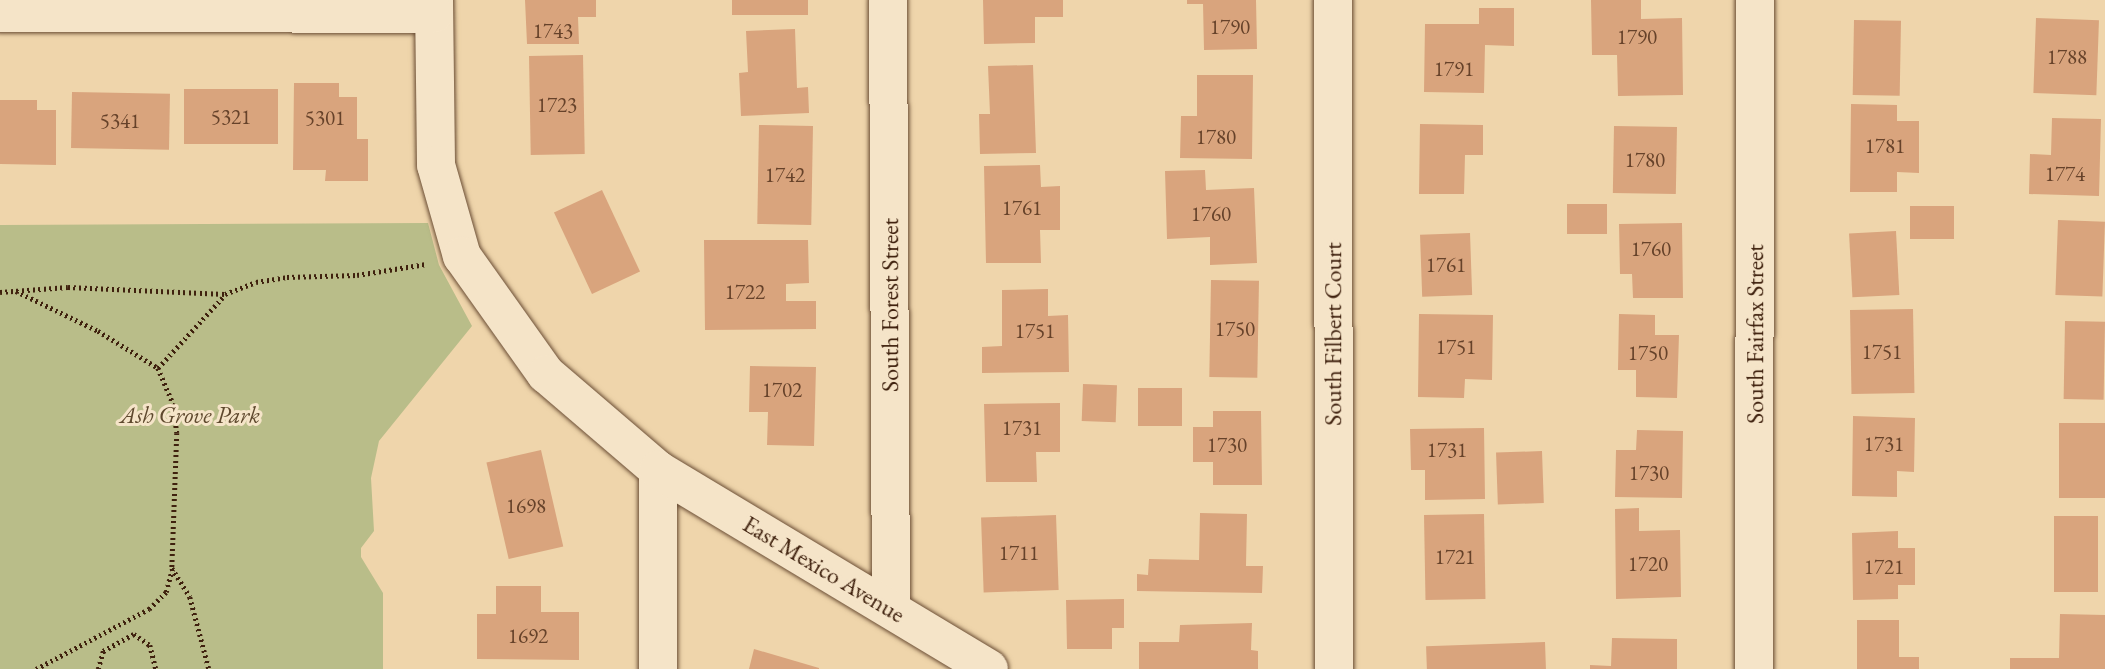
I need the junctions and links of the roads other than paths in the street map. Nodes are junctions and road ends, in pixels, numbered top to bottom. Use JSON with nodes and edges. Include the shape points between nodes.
{"nodes":[{"id":1,"x":888,"y":0,"type":"edge"},
{"id":2,"x":1333,"y":0,"type":"edge"},
{"id":3,"x":1755,"y":0,"type":"edge"},
{"id":4,"x":434,"y":7,"type":"edge"},
{"id":5,"x":0,"y":13,"type":"edge"},
{"id":6,"x":659,"y":470,"type":"junction"},
{"id":7,"x":891,"y":610,"type":"junction"},
{"id":8,"x":657,"y":669,"type":"edge"},
{"id":9,"x":989,"y":669,"type":"edge"},
{"id":10,"x":1334,"y":669,"type":"edge"},
{"id":11,"x":1754,"y":669,"type":"edge"}],
"edges":[{"from":1,"to":7,"type":"street","name":"South Forest Street"},
{"from":2,"to":10,"type":"street","name":"South Filbert Court"},
{"from":3,"to":11,"type":"street","name":"South Fairfax Street"},
{"from":4,"to":5,"type":"street"},
{"from":4,"to":6,"type":"street","name":"East Mexico Avenue","via":[[436,165],[462,256],[546,373]]},
{"from":6,"to":7,"type":"street","name":"East Mexico Avenue"},
{"from":6,"to":8,"type":"street"},
{"from":7,"to":9,"type":"street","name":"East Mexico Avenue"}]}
